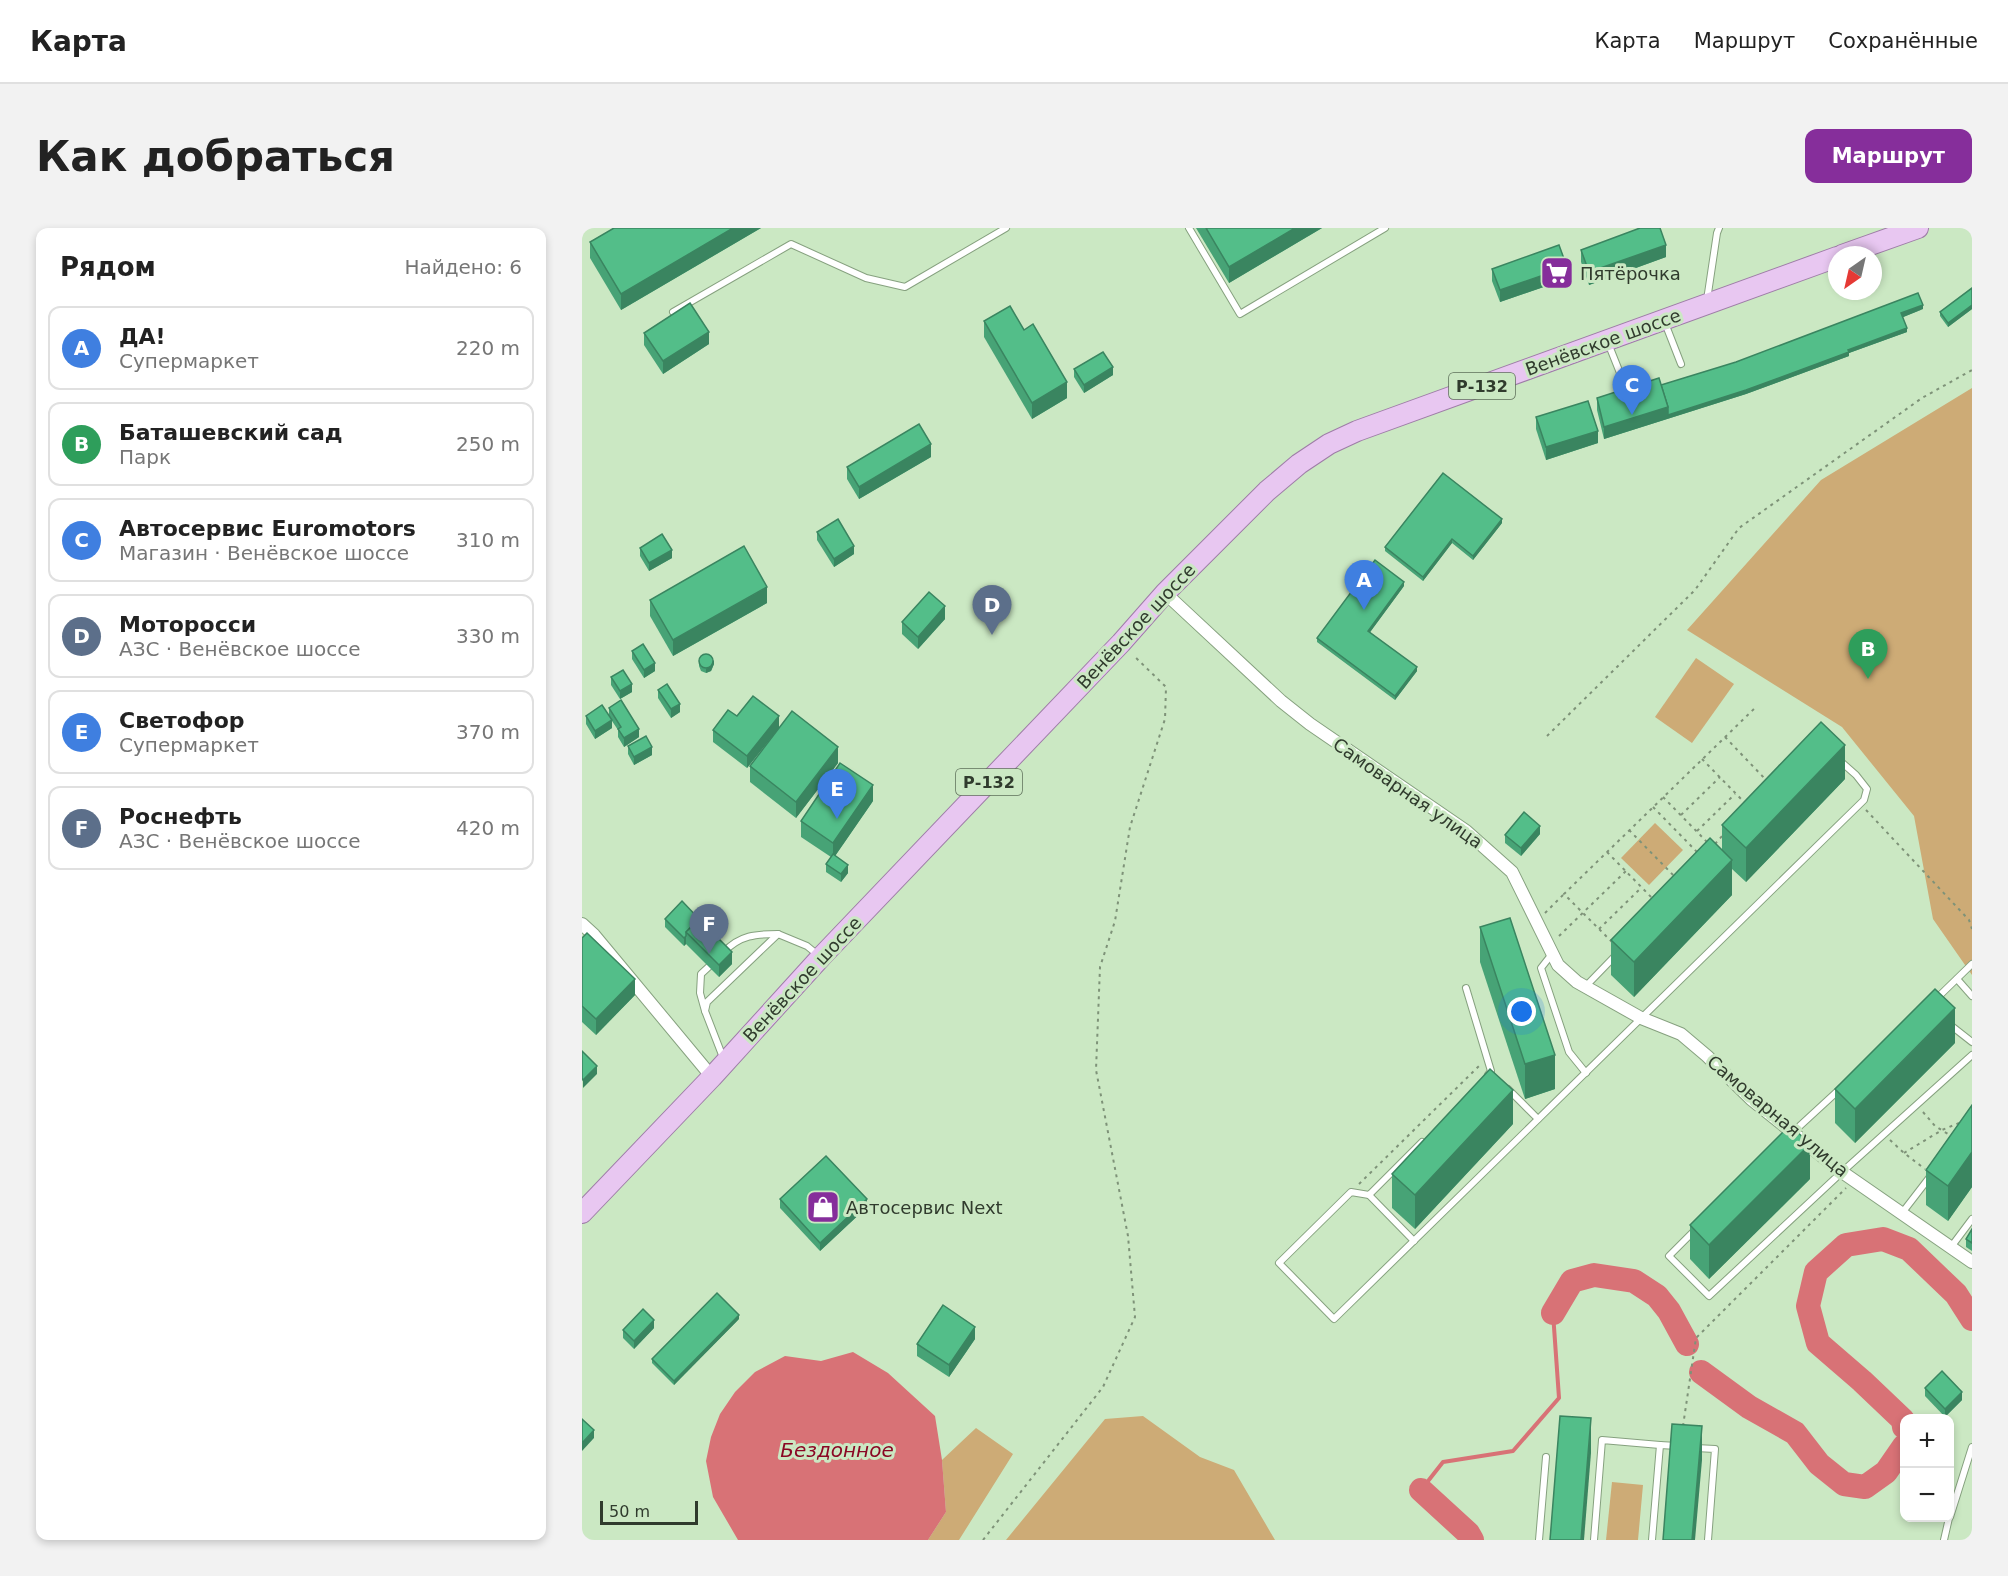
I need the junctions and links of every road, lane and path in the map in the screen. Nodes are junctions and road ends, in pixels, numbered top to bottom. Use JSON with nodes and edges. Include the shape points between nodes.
{"nodes":[{"id":1,"x":1006,"y":228,"type":"edge"},
{"id":2,"x":1189,"y":228,"type":"edge"},
{"id":3,"x":1386,"y":228,"type":"edge"},
{"id":4,"x":1719,"y":228,"type":"edge"},
{"id":5,"x":1918,"y":228,"type":"edge"},
{"id":6,"x":1867,"y":246,"type":"edge"},
{"id":7,"x":1828,"y":260,"type":"edge"},
{"id":8,"x":1707,"y":304,"type":"junction"},
{"id":9,"x":673,"y":312,"type":"edge"},
{"id":10,"x":1664,"y":320,"type":"junction"},
{"id":11,"x":1606,"y":340,"type":"junction"},
{"id":12,"x":1681,"y":364,"type":"dead end"},
{"id":13,"x":1972,"y":370,"type":"edge"},
{"id":14,"x":1628,"y":393,"type":"edge"},
{"id":15,"x":1165,"y":593,"type":"junction"},
{"id":16,"x":1121,"y":643,"type":"junction"},
{"id":17,"x":1757,"y":706,"type":"dead end"},
{"id":18,"x":1547,"y":736,"type":"dead end"},
{"id":19,"x":1725,"y":737,"type":"junction"},
{"id":20,"x":1834,"y":755,"type":"edge"},
{"id":21,"x":1702,"y":759,"type":"junction"},
{"id":22,"x":1794,"y":761,"type":"edge"},
{"id":23,"x":1776,"y":769,"type":"edge"},
{"id":24,"x":1720,"y":777,"type":"junction"},
{"id":25,"x":1773,"y":786,"type":"edge"},
{"id":26,"x":1736,"y":793,"type":"junction"},
{"id":27,"x":1663,"y":797,"type":"junction"},
{"id":28,"x":1860,"y":804,"type":"junction"},
{"id":29,"x":1653,"y":807,"type":"junction"},
{"id":30,"x":1750,"y":808,"type":"edge"},
{"id":31,"x":1681,"y":815,"type":"junction"},
{"id":32,"x":1629,"y":830,"type":"junction"},
{"id":33,"x":1697,"y":831,"type":"junction"},
{"id":34,"x":1727,"y":831,"type":"edge"},
{"id":35,"x":1607,"y":852,"type":"junction"},
{"id":36,"x":1702,"y":857,"type":"edge"},
{"id":37,"x":1626,"y":871,"type":"junction"},
{"id":38,"x":1678,"y":880,"type":"edge"},
{"id":39,"x":1642,"y":887,"type":"junction"},
{"id":40,"x":1564,"y":894,"type":"junction"},
{"id":41,"x":1656,"y":902,"type":"edge"},
{"id":42,"x":1583,"y":913,"type":"junction"},
{"id":43,"x":1536,"y":921,"type":"junction"},
{"id":44,"x":582,"y":924,"type":"edge"},
{"id":45,"x":1599,"y":929,"type":"junction"},
{"id":46,"x":1972,"y":929,"type":"edge"},
{"id":47,"x":778,"y":934,"type":"junction"},
{"id":48,"x":1550,"y":950,"type":"junction"},
{"id":49,"x":1620,"y":951,"type":"joint"},
{"id":50,"x":821,"y":957,"type":"junction"},
{"id":51,"x":1972,"y":964,"type":"edge"},
{"id":52,"x":1957,"y":979,"type":"junction"},
{"id":53,"x":1586,"y":987,"type":"junction"},
{"id":54,"x":1466,"y":988,"type":"dead end"},
{"id":55,"x":1972,"y":996,"type":"edge"},
{"id":56,"x":1928,"y":1006,"type":"edge"},
{"id":57,"x":705,"y":1011,"type":"junction"},
{"id":58,"x":1641,"y":1018,"type":"junction"},
{"id":59,"x":1946,"y":1021,"type":"edge"},
{"id":60,"x":1972,"y":1042,"type":"edge"},
{"id":61,"x":1972,"y":1055,"type":"edge"},
{"id":62,"x":1487,"y":1058,"type":"junction"},
{"id":63,"x":718,"y":1070,"type":"junction"},
{"id":64,"x":1491,"y":1071,"type":"junction"},
{"id":65,"x":1586,"y":1072,"type":"junction"},
{"id":66,"x":1483,"y":1080,"type":"edge"},
{"id":67,"x":1844,"y":1085,"type":"edge"},
{"id":68,"x":1917,"y":1104,"type":"junction"},
{"id":69,"x":1538,"y":1119,"type":"junction"},
{"id":70,"x":1962,"y":1122,"type":"edge"},
{"id":71,"x":1942,"y":1130,"type":"junction"},
{"id":72,"x":1884,"y":1134,"type":"junction"},
{"id":73,"x":1789,"y":1136,"type":"junction"},
{"id":74,"x":1426,"y":1137,"type":"edge"},
{"id":75,"x":1958,"y":1140,"type":"edge"},
{"id":76,"x":1904,"y":1153,"type":"junction"},
{"id":77,"x":1842,"y":1172,"type":"junction"},
{"id":78,"x":1932,"y":1174,"type":"joint"},
{"id":79,"x":1853,"y":1180,"type":"junction"},
{"id":80,"x":1351,"y":1192,"type":"junction"},
{"id":81,"x":1370,"y":1195,"type":"junction"},
{"id":82,"x":582,"y":1213,"type":"edge"},
{"id":83,"x":1902,"y":1213,"type":"junction"},
{"id":84,"x":1972,"y":1219,"type":"edge"},
{"id":85,"x":1702,"y":1223,"type":"edge"},
{"id":86,"x":1414,"y":1240,"type":"junction"},
{"id":87,"x":1951,"y":1247,"type":"junction"},
{"id":88,"x":1972,"y":1262,"type":"edge"},
{"id":89,"x":1660,"y":1444,"type":"junction"},
{"id":90,"x":1680,"y":1446,"type":"joint"},
{"id":91,"x":1692,"y":1447,"type":"edge"},
{"id":92,"x":1972,"y":1447,"type":"edge"},
{"id":93,"x":1546,"y":1457,"type":"dead end"},
{"id":94,"x":1954,"y":1502,"type":"edge"},
{"id":95,"x":1948,"y":1522,"type":"edge"},
{"id":96,"x":983,"y":1540,"type":"edge"},
{"id":97,"x":1539,"y":1540,"type":"edge"},
{"id":98,"x":1594,"y":1540,"type":"edge"},
{"id":99,"x":1652,"y":1540,"type":"edge"},
{"id":100,"x":1708,"y":1540,"type":"edge"},
{"id":101,"x":1944,"y":1540,"type":"edge"}],
"edges":[{"from":1,"to":9,"type":"lane","via":[[905,287],[866,278],[790,244]]},
{"from":2,"to":3,"type":"lane","via":[[1240,314]]},
{"from":4,"to":8,"type":"lane"},
{"from":5,"to":6,"type":"main road"},
{"from":7,"to":8,"type":"main road","name":"Венёвское шоссе","number":"Р-132"},
{"from":8,"to":10,"type":"main road","name":"Венёвское шоссе","number":"Р-132"},
{"from":10,"to":11,"type":"main road","name":"Венёвское шоссе","number":"Р-132"},
{"from":10,"to":12,"type":"lane"},
{"from":11,"to":14,"type":"lane"},
{"from":11,"to":15,"type":"main road","name":"Венёвское шоссе","number":"Р-132","via":[[1329,444],[1267,491]]},
{"from":13,"to":18,"type":"path","via":[[1922,398],[1739,528],[1695,590]]},
{"from":15,"to":16,"type":"main road","name":"Венёвское шоссе","number":"Р-132"},
{"from":15,"to":43,"type":"street","name":"Самоварная улица","via":[[1310,724],[1466,831],[1512,872]]},
{"from":16,"to":50,"type":"main road","name":"Венёвское шоссе","number":"Р-132"},
{"from":16,"to":96,"type":"path","via":[[1166,687],[1165,719],[1130,827],[1114,921],[1100,967],[1096,1070],[1128,1236],[1135,1317],[1103,1387]]},
{"from":17,"to":19,"type":"path"},
{"from":19,"to":21,"type":"path"},
{"from":19,"to":25,"type":"path"},
{"from":20,"to":28,"type":"lane","via":[[1867,789]]},
{"from":21,"to":24,"type":"path"},
{"from":21,"to":27,"type":"path"},
{"from":22,"to":23,"type":"path","via":[[1789,755]]},
{"from":24,"to":26,"type":"path"},
{"from":24,"to":31,"type":"path"},
{"from":26,"to":30,"type":"path"},
{"from":26,"to":33,"type":"path"},
{"from":27,"to":29,"type":"path"},
{"from":27,"to":31,"type":"path"},
{"from":28,"to":46,"type":"path","via":[[1969,920]]},
{"from":28,"to":58,"type":"lane"},
{"from":29,"to":32,"type":"path"},
{"from":29,"to":36,"type":"path"},
{"from":31,"to":33,"type":"path"},
{"from":32,"to":35,"type":"path"},
{"from":32,"to":38,"type":"path"},
{"from":33,"to":34,"type":"path","via":[[1712,847]]},
{"from":35,"to":37,"type":"path"},
{"from":35,"to":40,"type":"path"},
{"from":37,"to":39,"type":"path"},
{"from":37,"to":42,"type":"path"},
{"from":39,"to":41,"type":"path"},
{"from":39,"to":45,"type":"path"},
{"from":40,"to":42,"type":"path"},
{"from":40,"to":43,"type":"path"},
{"from":42,"to":45,"type":"path"},
{"from":42,"to":48,"type":"path"},
{"from":43,"to":48,"type":"street","name":"Самоварная улица"},
{"from":44,"to":63,"type":"street"},
{"from":45,"to":49,"type":"path"},
{"from":47,"to":50,"type":"lane","via":[[807,946]]},
{"from":47,"to":57,"type":"lane","via":[[708,1002]]},
{"from":47,"to":57,"type":"lane","via":[[752,934],[728,947],[701,974],[700,993]]},
{"from":48,"to":53,"type":"street","name":"Самоварная улица","via":[[1558,965]]},
{"from":48,"to":65,"type":"lane","via":[[1541,968],[1569,1052]]},
{"from":49,"to":53,"type":"lane"},
{"from":50,"to":63,"type":"main road","name":"Венёвское шоссе","number":"Р-132"},
{"from":51,"to":52,"type":"lane"},
{"from":52,"to":55,"type":"lane"},
{"from":52,"to":56,"type":"lane"},
{"from":53,"to":58,"type":"street","name":"Самоварная улица"},
{"from":54,"to":62,"type":"lane"},
{"from":57,"to":63,"type":"lane"},
{"from":58,"to":65,"type":"lane"},
{"from":58,"to":73,"type":"street","name":"Самоварная улица","via":[[1681,1034]]},
{"from":59,"to":60,"type":"lane"},
{"from":61,"to":68,"type":"lane"},
{"from":62,"to":64,"type":"lane"},
{"from":62,"to":80,"type":"path"},
{"from":63,"to":82,"type":"main road","name":"Венёвское шоссе","number":"Р-132"},
{"from":64,"to":66,"type":"lane"},
{"from":64,"to":69,"type":"lane"},
{"from":65,"to":69,"type":"lane"},
{"from":67,"to":73,"type":"lane"},
{"from":68,"to":71,"type":"path"},
{"from":68,"to":72,"type":"lane"},
{"from":69,"to":86,"type":"lane"},
{"from":70,"to":71,"type":"path"},
{"from":71,"to":75,"type":"path"},
{"from":71,"to":76,"type":"path"},
{"from":72,"to":76,"type":"path"},
{"from":72,"to":77,"type":"lane"},
{"from":73,"to":77,"type":"street","name":"Самоварная улица"},
{"from":74,"to":81,"type":"lane"},
{"from":76,"to":78,"type":"path"},
{"from":77,"to":79,"type":"street","name":"Самоварная улица"},
{"from":77,"to":85,"type":"lane","via":[[1709,1296],[1669,1256]]},
{"from":78,"to":83,"type":"lane"},
{"from":79,"to":83,"type":"street","name":"Самоварная улица"},
{"from":79,"to":90,"type":"path","via":[[1696,1338]]},
{"from":80,"to":81,"type":"lane"},
{"from":80,"to":86,"type":"lane","via":[[1279,1263],[1334,1319]]},
{"from":81,"to":86,"type":"lane"},
{"from":83,"to":87,"type":"street","name":"Самоварная улица"},
{"from":84,"to":87,"type":"lane"},
{"from":87,"to":88,"type":"street","name":"Самоварная улица"},
{"from":89,"to":90,"type":"lane"},
{"from":89,"to":98,"type":"lane","via":[[1602,1440]]},
{"from":89,"to":99,"type":"lane"},
{"from":91,"to":100,"type":"lane","via":[[1715,1449]]},
{"from":92,"to":94,"type":"lane"},
{"from":93,"to":97,"type":"lane"},
{"from":95,"to":101,"type":"lane"}]}
